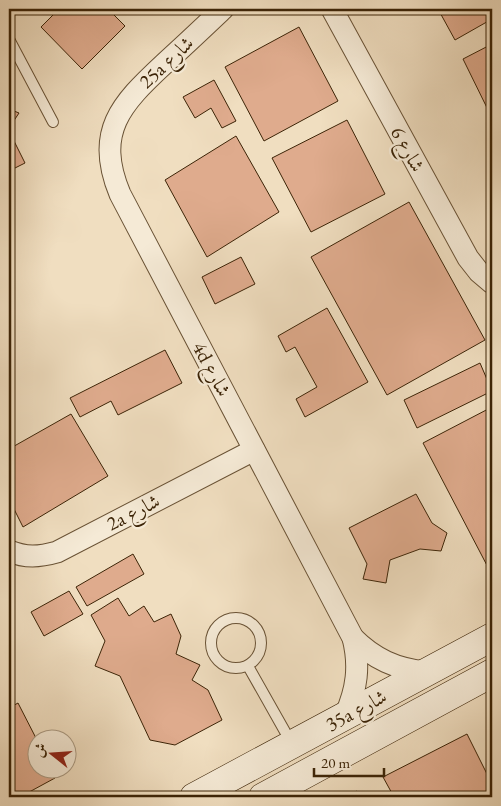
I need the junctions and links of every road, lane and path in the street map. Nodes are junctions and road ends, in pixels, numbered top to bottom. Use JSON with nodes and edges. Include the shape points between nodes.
{"nodes":[{"id":1,"x":223,"y":9,"type":"edge"},
{"id":2,"x":332,"y":9,"type":"edge"},
{"id":3,"x":9,"y":39,"type":"edge"},
{"id":4,"x":131,"y":95,"type":"joint"},
{"id":5,"x":53,"y":122,"type":"dead end"},
{"id":6,"x":492,"y":282,"type":"edge"},
{"id":7,"x":254,"y":450,"type":"junction"},
{"id":8,"x":9,"y":551,"type":"edge"},
{"id":9,"x":492,"y":637,"type":"edge"},
{"id":10,"x":353,"y":638,"type":"junction"},
{"id":11,"x":248,"y":666,"type":"junction"},
{"id":12,"x":426,"y":672,"type":"junction"},
{"id":13,"x":492,"y":673,"type":"edge"},
{"id":14,"x":345,"y":716,"type":"junction"},
{"id":15,"x":292,"y":744,"type":"junction"},
{"id":16,"x":194,"y":797,"type":"edge"},
{"id":17,"x":263,"y":797,"type":"edge"}],
"edges":[{"from":1,"to":4,"type":"street","name":"25a شارع"},
{"from":2,"to":6,"type":"street","name":"شارع 6","via":[[468,258]]},
{"from":3,"to":5,"type":"lane"},
{"from":4,"to":7,"type":"street","name":"4d شارع","via":[[114,125],[110,160],[113,177]]},
{"from":7,"to":8,"type":"street","name":"2a شارع","via":[[57,552],[39,557],[21,556]]},
{"from":7,"to":10,"type":"street","name":"4d شارع"},
{"from":9,"to":12,"type":"street","name":"35a شارع"},
{"from":10,"to":12,"type":"street","name":"4d شارع","via":[[365,650],[394,666]]},
{"from":10,"to":14,"type":"street","name":"4d شارع","via":[[358,670]]},
{"from":11,"to":11,"type":"lane","via":[[261,651],[259,632],[244,619],[224,621],[212,636],[214,656],[229,668]]},
{"from":11,"to":15,"type":"lane"},
{"from":12,"to":14,"type":"street","name":"35a شارع"},
{"from":13,"to":17,"type":"street","name":"35a شارع"},
{"from":14,"to":15,"type":"street","name":"35a شارع"},
{"from":15,"to":16,"type":"street","name":"35a شارع"}]}
